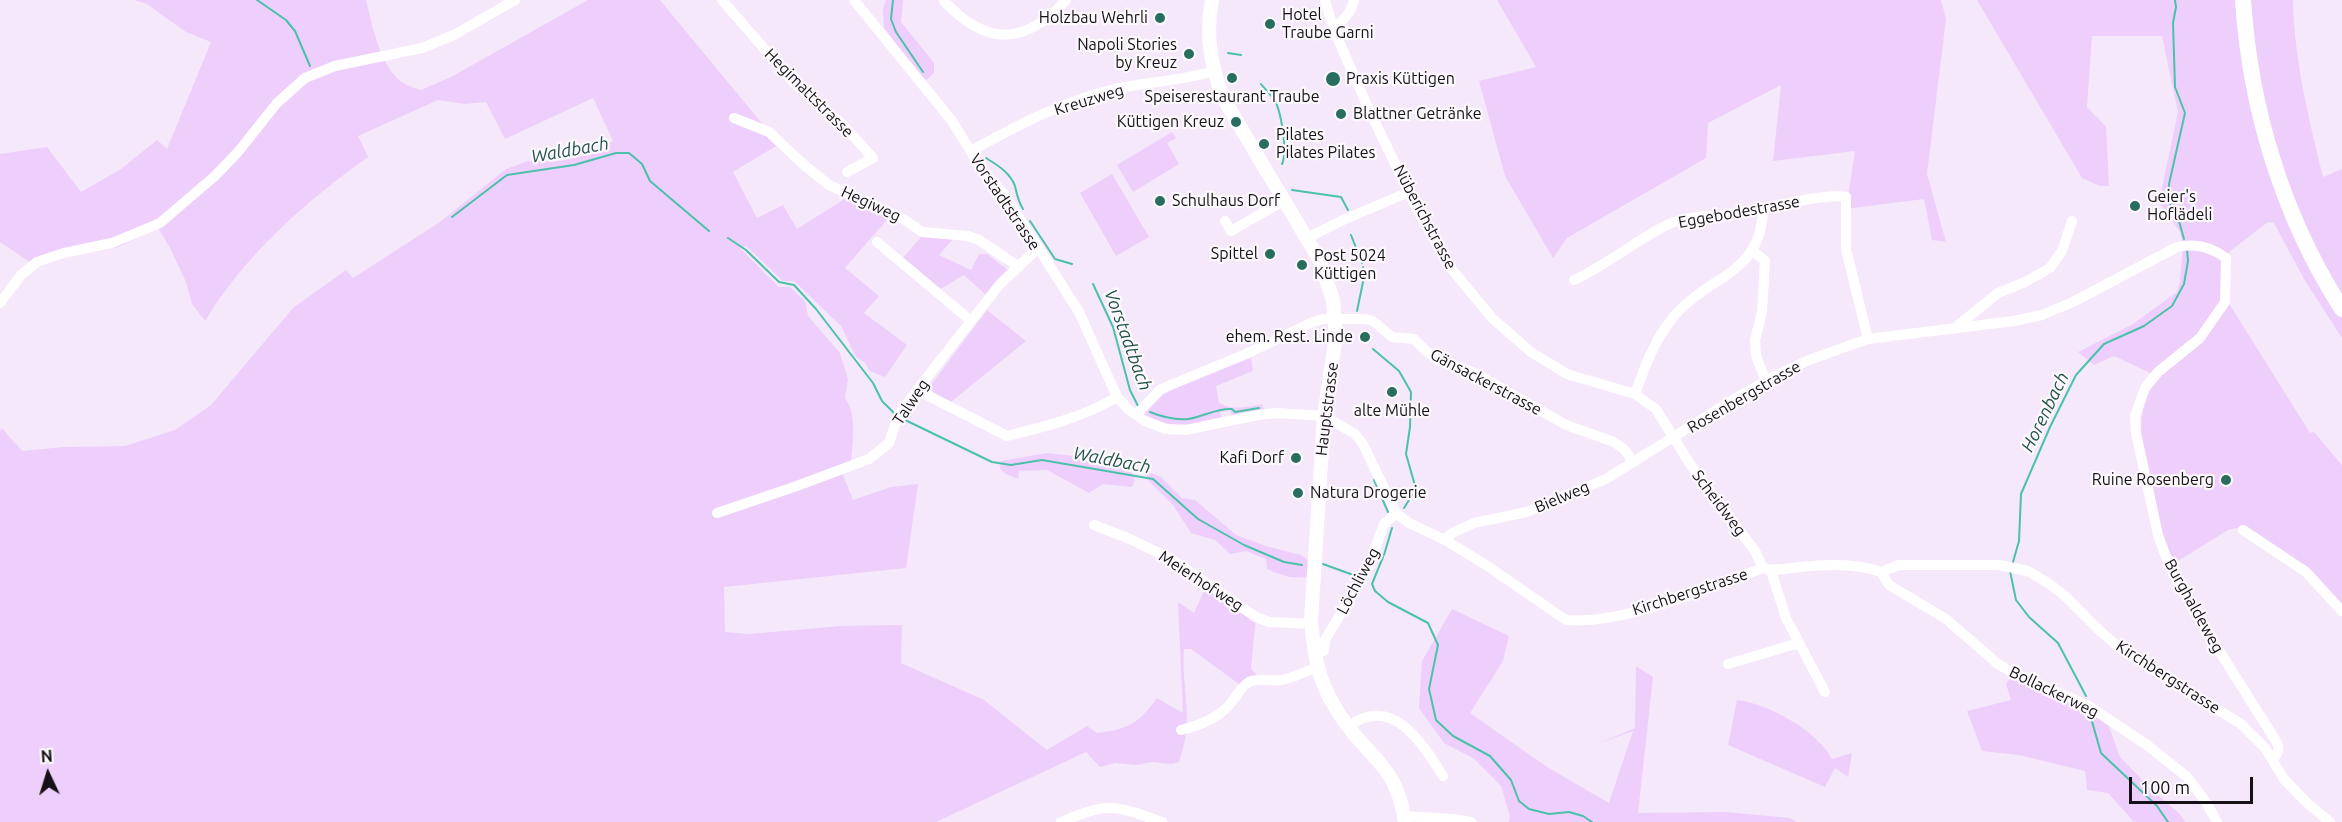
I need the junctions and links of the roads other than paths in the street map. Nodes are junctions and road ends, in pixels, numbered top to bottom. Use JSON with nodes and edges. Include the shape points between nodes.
{"nodes":[{"id":1,"x":515,"y":0,"type":"edge"},
{"id":2,"x":722,"y":0,"type":"edge"},
{"id":3,"x":854,"y":0,"type":"edge"},
{"id":4,"x":1066,"y":0,"type":"edge"},
{"id":5,"x":1212,"y":0,"type":"edge"},
{"id":6,"x":1325,"y":0,"type":"edge"},
{"id":7,"x":1354,"y":0,"type":"edge"},
{"id":8,"x":2243,"y":0,"type":"edge"},
{"id":9,"x":944,"y":1,"type":"edge"},
{"id":10,"x":1333,"y":28,"type":"junction"},
{"id":11,"x":1214,"y":71,"type":"junction"},
{"id":12,"x":734,"y":118,"type":"dead end"},
{"id":13,"x":971,"y":151,"type":"junction"},
{"id":14,"x":847,"y":172,"type":"dead end"},
{"id":15,"x":1409,"y":192,"type":"junction"},
{"id":16,"x":1285,"y":200,"type":"junction"},
{"id":17,"x":1763,"y":209,"type":"junction"},
{"id":18,"x":1225,"y":221,"type":"dead end"},
{"id":19,"x":2072,"y":221,"type":"dead end"},
{"id":20,"x":1307,"y":238,"type":"junction"},
{"id":21,"x":877,"y":242,"type":"dead end"},
{"id":22,"x":1037,"y":249,"type":"junction"},
{"id":23,"x":1753,"y":251,"type":"junction"},
{"id":24,"x":2226,"y":258,"type":"joint"},
{"id":25,"x":1019,"y":267,"type":"junction"},
{"id":26,"x":1574,"y":280,"type":"dead end"},
{"id":27,"x":0,"y":303,"type":"edge"},
{"id":28,"x":2342,"y":309,"type":"edge"},
{"id":29,"x":1335,"y":319,"type":"junction"},
{"id":30,"x":970,"y":320,"type":"junction"},
{"id":31,"x":1955,"y":328,"type":"junction"},
{"id":32,"x":1868,"y":339,"type":"junction"},
{"id":33,"x":1766,"y":381,"type":"junction"},
{"id":34,"x":917,"y":390,"type":"junction"},
{"id":35,"x":1635,"y":394,"type":"junction"},
{"id":36,"x":1117,"y":397,"type":"junction"},
{"id":37,"x":1137,"y":414,"type":"junction"},
{"id":38,"x":1324,"y":416,"type":"junction"},
{"id":39,"x":1674,"y":439,"type":"junction"},
{"id":40,"x":1634,"y":461,"type":"junction"},
{"id":41,"x":717,"y":513,"type":"dead end"},
{"id":42,"x":1396,"y":513,"type":"junction"},
{"id":43,"x":1094,"y":525,"type":"dead end"},
{"id":44,"x":2243,"y":530,"type":"dead end"},
{"id":45,"x":1445,"y":540,"type":"junction"},
{"id":46,"x":1767,"y":569,"type":"junction"},
{"id":47,"x":1881,"y":572,"type":"junction"},
{"id":48,"x":2342,"y":612,"type":"edge"},
{"id":49,"x":1312,"y":624,"type":"junction"},
{"id":50,"x":1799,"y":643,"type":"junction"},
{"id":51,"x":1324,"y":651,"type":"dead end"},
{"id":52,"x":1728,"y":664,"type":"dead end"},
{"id":53,"x":1317,"y":668,"type":"junction"},
{"id":54,"x":1825,"y":692,"type":"dead end"},
{"id":55,"x":1348,"y":727,"type":"junction"},
{"id":56,"x":1181,"y":730,"type":"dead end"},
{"id":57,"x":2273,"y":759,"type":"junction"},
{"id":58,"x":1443,"y":776,"type":"dead end"},
{"id":59,"x":1405,"y":819,"type":"edge"},
{"id":60,"x":1148,"y":820,"type":"edge"},
{"id":61,"x":1061,"y":822,"type":"edge"},
{"id":62,"x":1162,"y":822,"type":"edge"},
{"id":63,"x":1471,"y":822,"type":"edge"},
{"id":64,"x":2217,"y":822,"type":"edge"},
{"id":65,"x":2330,"y":822,"type":"edge"}],
"edges":[{"from":1,"to":27,"type":"street","via":[[454,35],[422,48],[335,66],[305,78],[277,103],[222,168],[159,223],[112,243],[37,262],[21,275]]},
{"from":2,"to":14,"type":"street","name":"Hegimattstrasse","via":[[794,83],[843,125],[873,158]]},
{"from":3,"to":13,"type":"street","name":"Vorstadtstrasse","via":[[952,121]]},
{"from":4,"to":9,"type":"street","via":[[1048,20],[1031,30],[1005,34],[973,27]]},
{"from":5,"to":11,"type":"street","name":"Hauptstrasse","via":[[1208,35]]},
{"from":6,"to":10,"type":"street","name":"Nüberichstrasse"},
{"from":7,"to":10,"type":"street","via":[[1352,10]]},
{"from":8,"to":28,"type":"main road","via":[[2246,43],[2267,146],[2290,208]]},
{"from":10,"to":15,"type":"street","name":"Nüberichstrasse"},
{"from":11,"to":13,"type":"street","name":"Kreuzweg","via":[[1115,89],[1071,102]]},
{"from":11,"to":16,"type":"street","name":"Hauptstrasse","via":[[1236,122]]},
{"from":12,"to":25,"type":"street","name":"Hegiweg","via":[[769,132],[829,185],[927,234],[979,240]]},
{"from":13,"to":22,"type":"street","name":"Vorstadtstrasse","via":[[981,170],[1004,194]]},
{"from":15,"to":20,"type":"street"},
{"from":15,"to":35,"type":"street","name":"Nüberichstrasse","via":[[1449,266],[1514,338],[1567,374]]},
{"from":16,"to":18,"type":"street","via":[[1231,231]]},
{"from":16,"to":20,"type":"street","name":"Hauptstrasse"},
{"from":17,"to":23,"type":"street","via":[[1763,225]]},
{"from":17,"to":26,"type":"street","name":"Eggebodestrasse","via":[[1670,224]]},
{"from":17,"to":32,"type":"street","name":"Eggebodestrasse","via":[[1846,197],[1846,249]]},
{"from":19,"to":31,"type":"street","via":[[2062,251],[2050,268],[1998,293]]},
{"from":20,"to":29,"type":"street","name":"Hauptstrasse","via":[[1328,281]]},
{"from":21,"to":30,"type":"street"},
{"from":22,"to":25,"type":"street","name":"Talweg"},
{"from":22,"to":36,"type":"street","name":"Vorstadtstrasse","via":[[1079,312]]},
{"from":23,"to":33,"type":"street","via":[[1765,261],[1763,305],[1755,340],[1756,356]]},
{"from":23,"to":35,"type":"street","via":[[1677,313],[1646,365]]},
{"from":24,"to":31,"type":"street","name":"Rosenbergstrasse","via":[[2201,246],[2183,246],[2042,315]]},
{"from":24,"to":57,"type":"street","name":"Burghaldeweg","via":[[2225,302],[2200,338],[2158,372],[2145,388],[2135,416],[2136,433],[2164,551],[2196,614],[2276,741],[2279,748]]},
{"from":25,"to":30,"type":"street","name":"Talweg"},
{"from":29,"to":37,"type":"street","via":[[1313,322],[1161,389]]},
{"from":29,"to":38,"type":"street","name":"Hauptstrasse","via":[[1334,358]]},
{"from":29,"to":40,"type":"street","name":"Gänsackerstrasse","via":[[1373,321],[1392,337],[1414,339],[1438,360],[1475,373],[1566,425],[1614,442]]},
{"from":30,"to":34,"type":"street","name":"Talweg"},
{"from":31,"to":32,"type":"street","name":"Rosenbergstrasse"},
{"from":32,"to":33,"type":"street","name":"Rosenbergstrasse","via":[[1809,360]]},
{"from":33,"to":39,"type":"street","name":"Rosenbergstrasse"},
{"from":34,"to":36,"type":"street","via":[[1006,436],[1101,406]]},
{"from":34,"to":41,"type":"street","name":"Talweg","via":[[900,414],[889,443],[868,459]]},
{"from":35,"to":39,"type":"street","name":"Nüberichstrasse","via":[[1656,410]]},
{"from":36,"to":37,"type":"street","name":"Vorstadtstrasse"},
{"from":37,"to":38,"type":"street","name":"Vorstadtstrasse","via":[[1166,429],[1186,430],[1258,415]]},
{"from":38,"to":42,"type":"street","via":[[1355,434],[1363,444]]},
{"from":38,"to":49,"type":"street","name":"Hauptstrasse"},
{"from":39,"to":40,"type":"street","name":"Bielweg"},
{"from":39,"to":46,"type":"street","name":"Scheidweg"},
{"from":40,"to":45,"type":"street","name":"Bielweg","via":[[1606,479],[1546,505],[1474,523]]},
{"from":42,"to":45,"type":"street","name":"Kirchbergstrasse"},
{"from":42,"to":51,"type":"street","name":"Löchliweg","via":[[1384,524],[1374,555],[1325,640]]},
{"from":43,"to":49,"type":"street","name":"Meierhofweg","via":[[1171,559],[1256,617],[1269,622]]},
{"from":44,"to":48,"type":"street","via":[[2306,572]]},
{"from":45,"to":46,"type":"street","name":"Kirchbergstrasse","via":[[1566,620],[1616,617]]},
{"from":46,"to":47,"type":"street","name":"Kirchbergstrasse","via":[[1841,565]]},
{"from":46,"to":50,"type":"street","name":"Scheidweg"},
{"from":47,"to":57,"type":"street","name":"Kirchbergstrasse","via":[[1899,565],[2000,565],[2028,571],[2064,596],[2122,650],[2241,723]]},
{"from":47,"to":64,"type":"street","name":"Bollackerweg","via":[[1889,585],[1946,619],[2013,674],[2087,705],[2146,744],[2187,777]]},
{"from":49,"to":53,"type":"street","name":"Hauptstrasse"},
{"from":50,"to":52,"type":"street"},
{"from":50,"to":54,"type":"street","name":"Scheidweg"},
{"from":53,"to":55,"type":"street","name":"Hauptstrasse","via":[[1326,692]]},
{"from":53,"to":56,"type":"street","via":[[1280,681],[1251,681],[1227,708]]},
{"from":55,"to":58,"type":"street","via":[[1367,715],[1398,721],[1424,748]]},
{"from":55,"to":59,"type":"street","name":"Hauptstrasse","via":[[1395,783]]},
{"from":57,"to":65,"type":"street","name":"Kirchbergstrasse","via":[[2284,779]]},
{"from":59,"to":63,"type":"street"},
{"from":60,"to":61,"type":"street","via":[[1130,810],[1112,807],[1093,809]]},
{"from":60,"to":62,"type":"street"}]}
